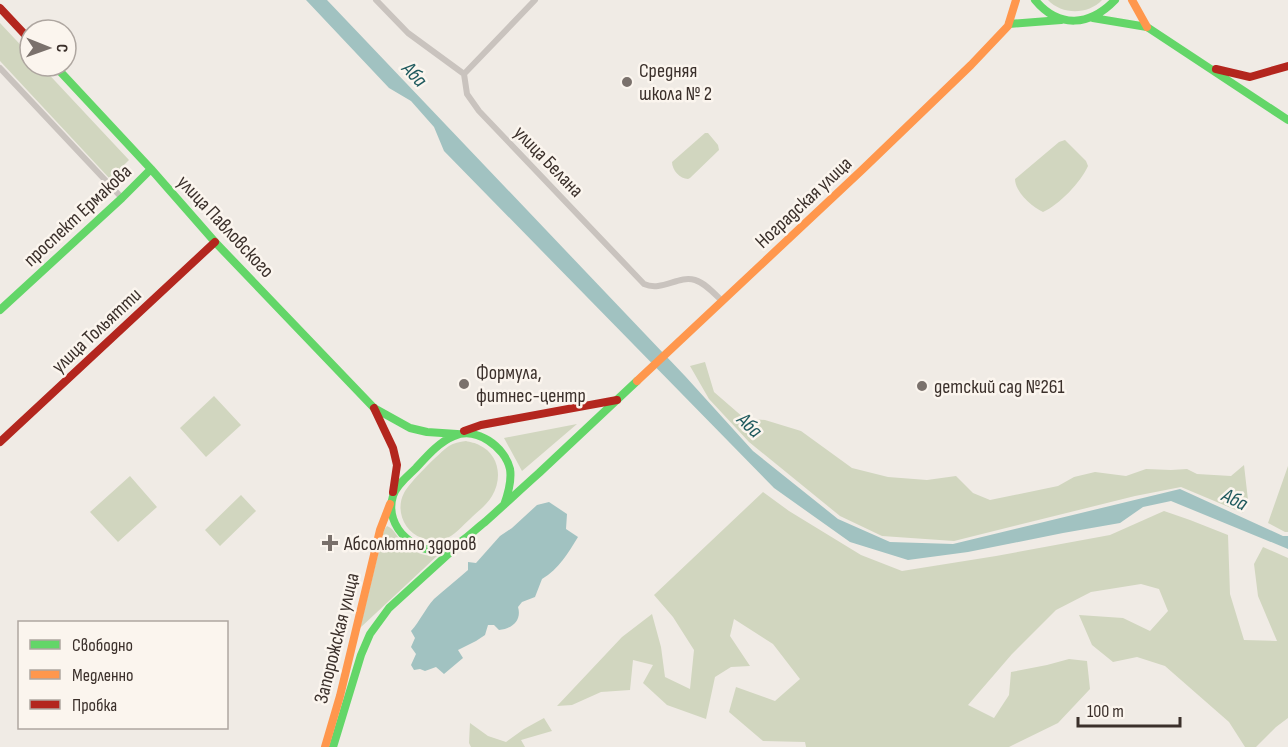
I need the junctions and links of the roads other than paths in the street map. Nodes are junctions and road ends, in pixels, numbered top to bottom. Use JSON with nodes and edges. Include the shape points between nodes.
{"nodes":[{"id":1,"x":376,"y":0,"type":"edge"},
{"id":2,"x":536,"y":0,"type":"edge"},
{"id":3,"x":1016,"y":0,"type":"edge"},
{"id":4,"x":1035,"y":0,"type":"edge"},
{"id":5,"x":1114,"y":0,"type":"edge"},
{"id":6,"x":1132,"y":0,"type":"edge"},
{"id":7,"x":0,"y":8,"type":"edge"},
{"id":8,"x":1093,"y":18,"type":"junction"},
{"id":9,"x":1063,"y":20,"type":"junction"},
{"id":10,"x":1009,"y":24,"type":"junction"},
{"id":11,"x":18,"y":27,"type":"edge"},
{"id":12,"x":1147,"y":27,"type":"junction"},
{"id":13,"x":1288,"y":66,"type":"edge"},
{"id":14,"x":0,"y":68,"type":"edge"},
{"id":15,"x":1210,"y":68,"type":"junction"},
{"id":16,"x":464,"y":74,"type":"junction"},
{"id":17,"x":66,"y":78,"type":"edge"},
{"id":18,"x":1288,"y":120,"type":"edge"},
{"id":19,"x":151,"y":169,"type":"junction"},
{"id":20,"x":122,"y":198,"type":"junction"},
{"id":21,"x":215,"y":242,"type":"junction"},
{"id":22,"x":722,"y":300,"type":"junction"},
{"id":23,"x":0,"y":310,"type":"edge"},
{"id":24,"x":617,"y":400,"type":"junction"},
{"id":25,"x":374,"y":408,"type":"junction"},
{"id":26,"x":457,"y":434,"type":"junction"},
{"id":27,"x":0,"y":442,"type":"edge"},
{"id":28,"x":393,"y":492,"type":"junction"},
{"id":29,"x":391,"y":502,"type":"junction"},
{"id":30,"x":504,"y":505,"type":"junction"},
{"id":31,"x":463,"y":541,"type":"junction"},
{"id":32,"x":325,"y":747,"type":"edge"},
{"id":33,"x":333,"y":747,"type":"edge"}],
"edges":[{"from":1,"to":16,"type":"street","via":[[408,33]]},
{"from":2,"to":16,"type":"street"},
{"from":3,"to":10,"type":"main road"},
{"from":4,"to":9,"type":"main road","via":[[1049,14]]},
{"from":5,"to":8,"type":"main road"},
{"from":6,"to":12,"type":"main road"},
{"from":7,"to":11,"type":"main road"},
{"from":8,"to":9,"type":"main road"},
{"from":8,"to":12,"type":"main road"},
{"from":9,"to":10,"type":"main road"},
{"from":10,"to":22,"type":"main road","name":"Ноградская улица","via":[[975,62]]},
{"from":12,"to":15,"type":"main road"},
{"from":13,"to":15,"type":"main road","via":[[1250,77]]},
{"from":14,"to":20,"type":"street"},
{"from":15,"to":18,"type":"main road"},
{"from":16,"to":22,"type":"street","name":"улица Белана","via":[[467,94],[479,111],[644,284],[656,287],[693,279]]},
{"from":17,"to":19,"type":"main road","name":"улица Павловского"},
{"from":19,"to":20,"type":"main road","name":"проспект Ермакова"},
{"from":19,"to":21,"type":"main road","name":"улица Павловского"},
{"from":20,"to":23,"type":"main road","name":"проспект Ермакова"},
{"from":21,"to":25,"type":"main road","name":"улица Павловского"},
{"from":21,"to":27,"type":"main road","name":"улица Тольятти"},
{"from":22,"to":24,"type":"main road","name":"Ноградская улица"},
{"from":24,"to":26,"type":"main road","via":[[481,425]]},
{"from":24,"to":30,"type":"main road","name":"Ноградская улица"},
{"from":25,"to":26,"type":"main road","name":"улица Павловского","via":[[410,428]]},
{"from":25,"to":28,"type":"main road","name":"улица Павловского","via":[[397,465]]},
{"from":26,"to":28,"type":"main road","via":[[425,458]]},
{"from":26,"to":30,"type":"main road","via":[[487,439],[508,462],[510,478]]},
{"from":28,"to":29,"type":"main road"},
{"from":29,"to":31,"type":"main road","via":[[397,526],[420,548],[448,549]]},
{"from":29,"to":32,"type":"main road","name":"Запорожская улица","via":[[380,530]]},
{"from":30,"to":31,"type":"main road"},
{"from":31,"to":33,"type":"main road","name":"Запорожская улица","via":[[389,608],[370,634]]}]}
